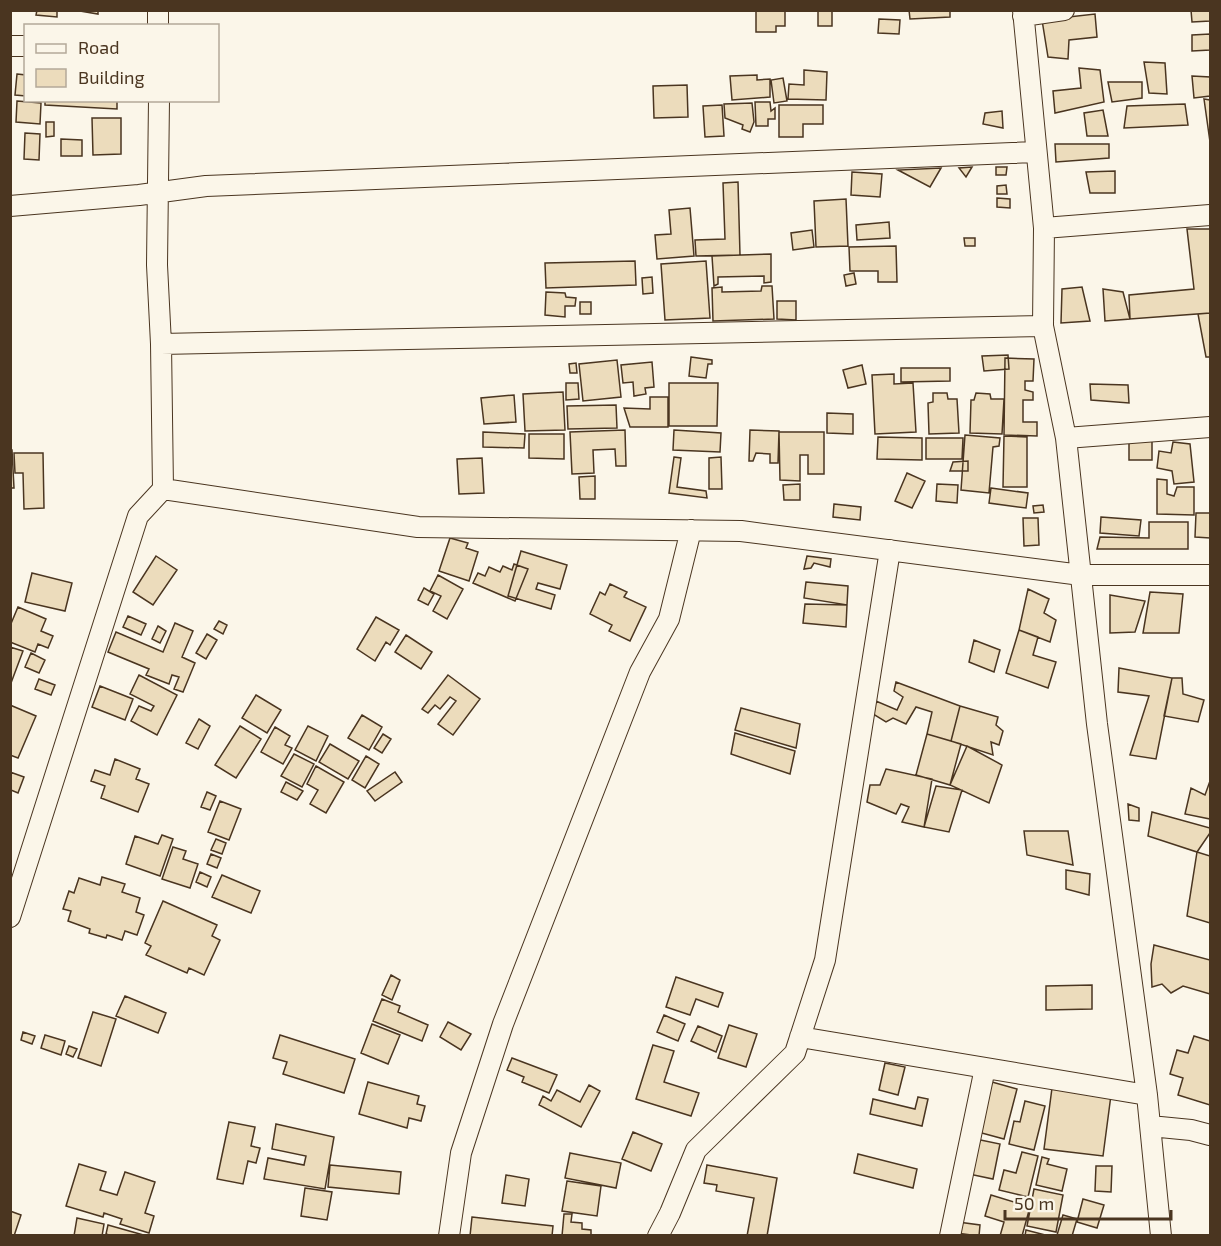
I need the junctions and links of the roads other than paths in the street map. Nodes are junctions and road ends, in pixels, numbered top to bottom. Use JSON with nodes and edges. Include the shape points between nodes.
{"nodes":[{"id":1,"x":1064,"y":10,"type":"edge"},
{"id":2,"x":1023,"y":13,"type":"edge"},
{"id":3,"x":159,"y":102,"type":"edge"},
{"id":4,"x":1035,"y":152,"type":"junction"},
{"id":5,"x":159,"y":192,"type":"junction"},
{"id":6,"x":10,"y":206,"type":"edge"},
{"id":7,"x":1210,"y":215,"type":"edge"},
{"id":8,"x":1044,"y":228,"type":"junction"},
{"id":9,"x":1043,"y":326,"type":"junction"},
{"id":10,"x":161,"y":344,"type":"junction"},
{"id":11,"x":1210,"y":427,"type":"edge"},
{"id":12,"x":1066,"y":438,"type":"junction"},
{"id":13,"x":163,"y":489,"type":"junction"},
{"id":14,"x":691,"y":530,"type":"junction"},
{"id":15,"x":890,"y":550,"type":"junction"},
{"id":16,"x":1081,"y":575,"type":"junction"},
{"id":17,"x":1210,"y":575,"type":"edge"},
{"id":18,"x":10,"y":917,"type":"edge"},
{"id":19,"x":800,"y":1037,"type":"junction"},
{"id":20,"x":985,"y":1068,"type":"junction"},
{"id":21,"x":1147,"y":1095,"type":"junction"},
{"id":22,"x":1150,"y":1126,"type":"junction"},
{"id":23,"x":1210,"y":1135,"type":"edge"},
{"id":24,"x":449,"y":1236,"type":"edge"},
{"id":25,"x":658,"y":1236,"type":"edge"},
{"id":26,"x":950,"y":1236,"type":"edge"},
{"id":27,"x":1161,"y":1236,"type":"edge"}],
"edges":[{"from":1,"to":2,"type":"street"},
{"from":2,"to":4,"type":"street"},
{"from":3,"to":5,"type":"street"},
{"from":4,"to":5,"type":"street","via":[[206,186]]},
{"from":4,"to":8,"type":"street"},
{"from":5,"to":6,"type":"street"},
{"from":5,"to":10,"type":"street"},
{"from":7,"to":8,"type":"street"},
{"from":8,"to":9,"type":"street"},
{"from":9,"to":10,"type":"street"},
{"from":9,"to":12,"type":"street"},
{"from":10,"to":13,"type":"street"},
{"from":11,"to":12,"type":"street"},
{"from":12,"to":16,"type":"street"},
{"from":13,"to":14,"type":"street","via":[[418,527]]},
{"from":13,"to":18,"type":"street","via":[[138,516]]},
{"from":14,"to":15,"type":"street","via":[[741,531]]},
{"from":14,"to":24,"type":"street","via":[[669,619],[640,672],[503,1024],[460,1153]]},
{"from":15,"to":16,"type":"street"},
{"from":15,"to":19,"type":"street","via":[[825,960]]},
{"from":16,"to":17,"type":"street"},
{"from":16,"to":21,"type":"street"},
{"from":19,"to":20,"type":"street"},
{"from":19,"to":25,"type":"street","via":[[795,1053],[696,1150]]},
{"from":20,"to":21,"type":"street"},
{"from":20,"to":26,"type":"street"},
{"from":21,"to":22,"type":"street"},
{"from":22,"to":23,"type":"street"},
{"from":22,"to":27,"type":"street"}]}
